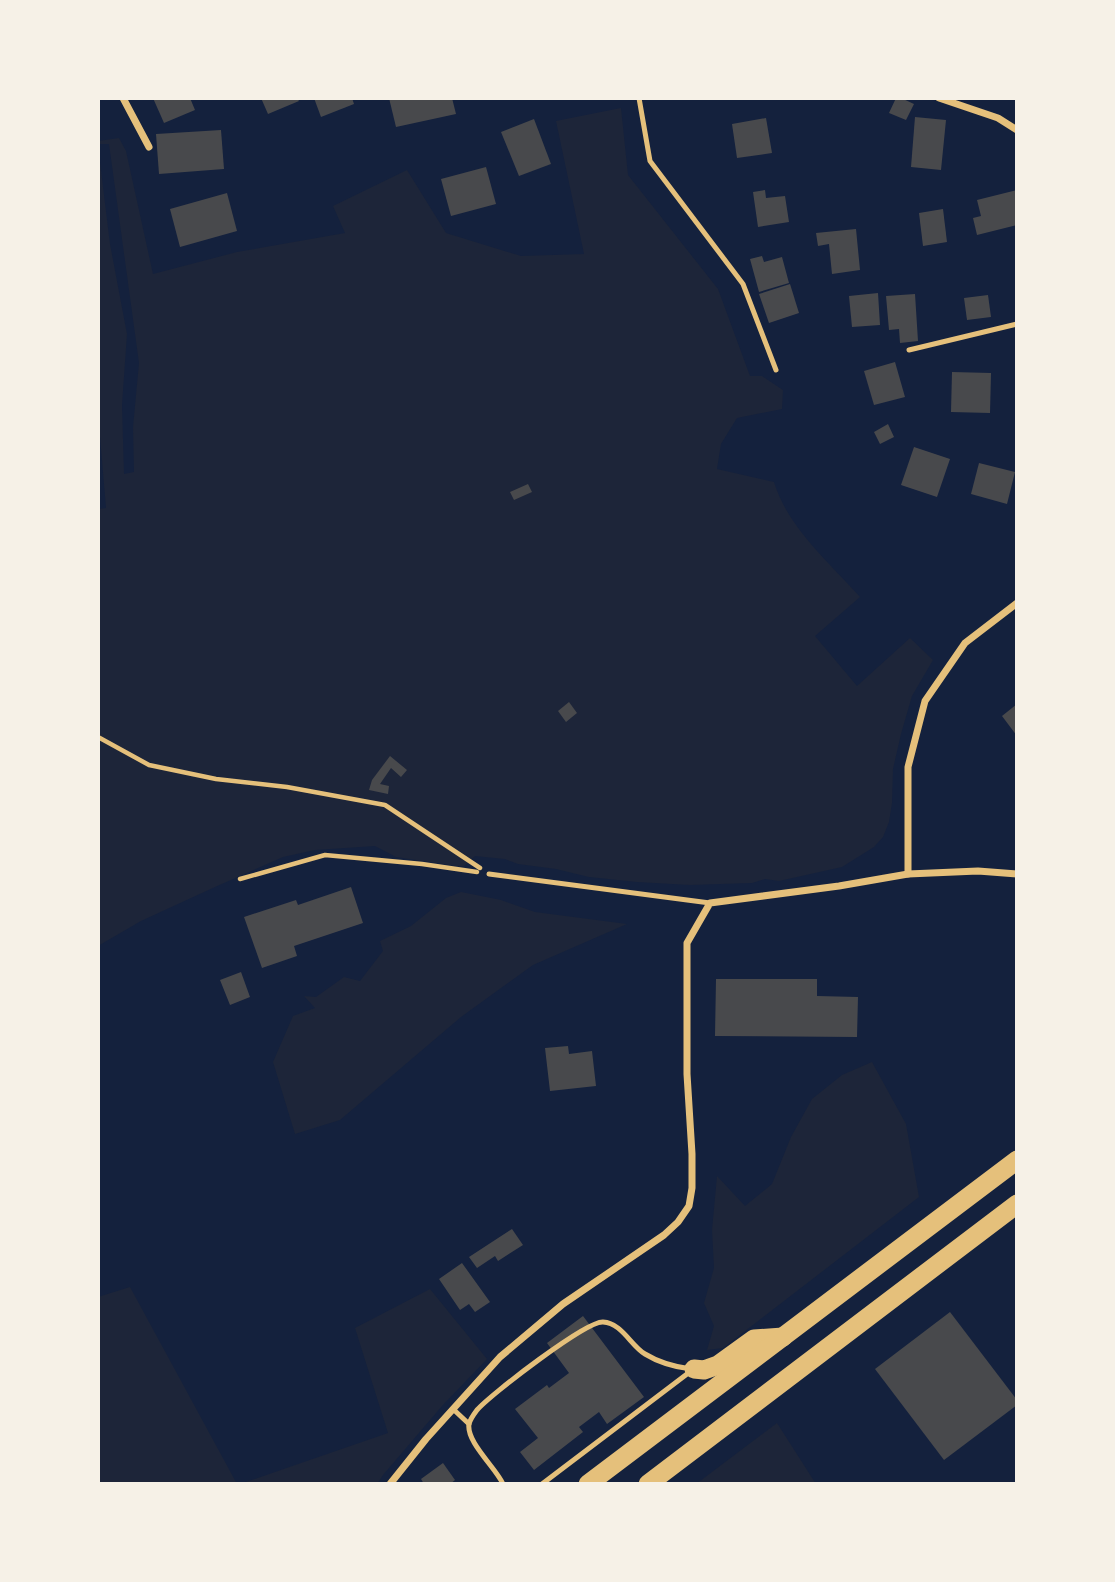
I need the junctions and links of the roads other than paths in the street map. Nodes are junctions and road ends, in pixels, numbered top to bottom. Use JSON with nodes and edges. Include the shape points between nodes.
{"nodes":[{"id":1,"x":123,"y":98,"type":"edge"},
{"id":2,"x":639,"y":98,"type":"edge"},
{"id":3,"x":939,"y":98,"type":"edge"},
{"id":4,"x":1017,"y":130,"type":"edge"},
{"id":5,"x":149,"y":147,"type":"dead end"},
{"id":6,"x":1017,"y":324,"type":"edge"},
{"id":7,"x":909,"y":350,"type":"dead end"},
{"id":8,"x":776,"y":370,"type":"dead end"},
{"id":9,"x":1017,"y":603,"type":"edge"},
{"id":10,"x":489,"y":874,"type":"road end"},
{"id":11,"x":908,"y":874,"type":"junction"},
{"id":12,"x":1017,"y":874,"type":"edge"},
{"id":13,"x":710,"y":903,"type":"junction"},
{"id":14,"x":1017,"y":1160,"type":"edge"},
{"id":15,"x":1017,"y":1204,"type":"edge"},
{"id":16,"x":783,"y":1337,"type":"junction"},
{"id":17,"x":694,"y":1369,"type":"junction"},
{"id":18,"x":453,"y":1409,"type":"junction"},
{"id":19,"x":469,"y":1424,"type":"junction"},
{"id":20,"x":390,"y":1484,"type":"edge"},
{"id":21,"x":503,"y":1484,"type":"edge"},
{"id":22,"x":542,"y":1484,"type":"edge"},
{"id":23,"x":588,"y":1484,"type":"edge"},
{"id":24,"x":648,"y":1484,"type":"edge"}],
"edges":[{"from":1,"to":5,"type":"street"},
{"from":2,"to":8,"type":"lane","via":[[650,161],[743,284]]},
{"from":3,"to":4,"type":"street","via":[[998,118]]},
{"from":6,"to":7,"type":"lane"},
{"from":9,"to":11,"type":"street","via":[[965,643],[925,701],[908,767]]},
{"from":10,"to":13,"type":"lane"},
{"from":11,"to":12,"type":"street","via":[[978,870]]},
{"from":11,"to":13,"type":"street"},
{"from":13,"to":18,"type":"street","via":[[687,943],[689,1206],[664,1235],[563,1304],[500,1357]]},
{"from":14,"to":16,"type":"highway"},
{"from":15,"to":24,"type":"highway"},
{"from":16,"to":17,"type":"highway","via":[[754,1339],[718,1365]]},
{"from":16,"to":23,"type":"highway"},
{"from":17,"to":19,"type":"lane","via":[[643,1354],[619,1329],[605,1322],[592,1324],[528,1367],[479,1408]]},
{"from":17,"to":22,"type":"lane"},
{"from":18,"to":19,"type":"lane"},
{"from":18,"to":20,"type":"street"},
{"from":19,"to":21,"type":"lane","via":[[475,1444]]}]}
